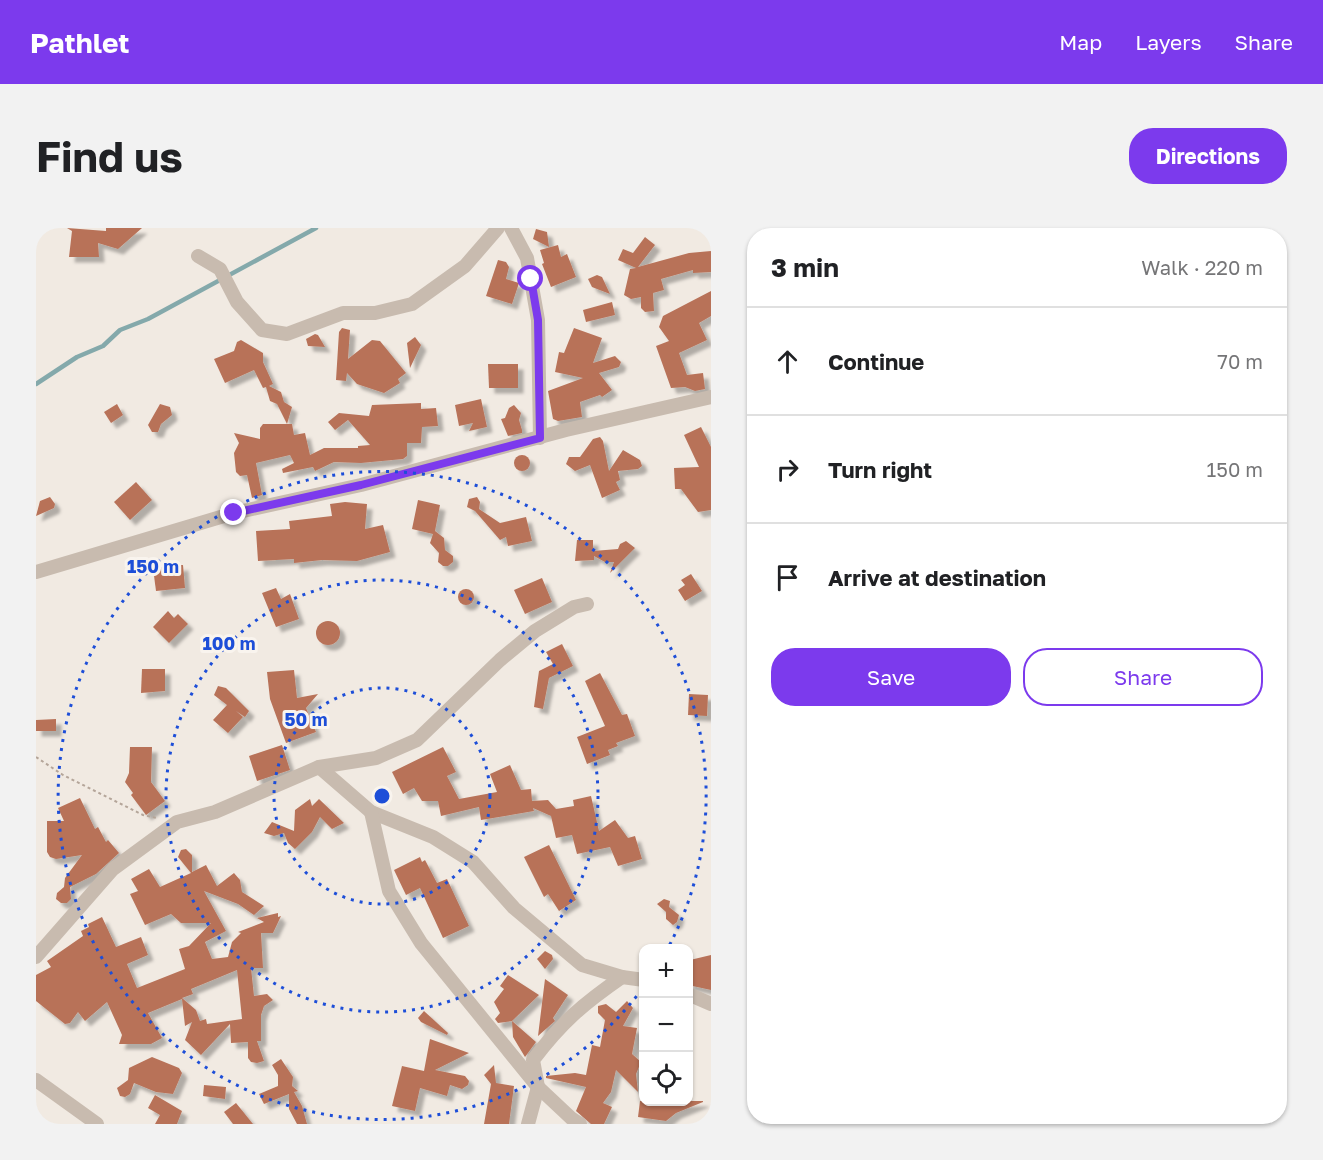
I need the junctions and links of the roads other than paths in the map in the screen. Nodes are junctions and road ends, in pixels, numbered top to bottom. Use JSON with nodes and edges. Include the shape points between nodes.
{"nodes":[{"id":1,"x":498,"y":228,"type":"edge"},
{"id":2,"x":511,"y":228,"type":"edge"},
{"id":3,"x":198,"y":256,"type":"dead end"},
{"id":4,"x":711,"y":397,"type":"edge"},
{"id":5,"x":540,"y":438,"type":"junction"},
{"id":6,"x":36,"y":572,"type":"edge"},
{"id":7,"x":587,"y":604,"type":"dead end"},
{"id":8,"x":319,"y":767,"type":"junction"},
{"id":9,"x":371,"y":812,"type":"junction"},
{"id":10,"x":36,"y":957,"type":"edge"},
{"id":11,"x":622,"y":977,"type":"junction"},
{"id":12,"x":639,"y":979,"type":"edge"},
{"id":13,"x":693,"y":996,"type":"edge"},
{"id":14,"x":711,"y":1004,"type":"edge"},
{"id":15,"x":36,"y":1080,"type":"edge"},
{"id":16,"x":538,"y":1087,"type":"junction"},
{"id":17,"x":97,"y":1124,"type":"edge"},
{"id":18,"x":528,"y":1124,"type":"edge"},
{"id":19,"x":580,"y":1124,"type":"edge"}],
"edges":[{"from":1,"to":3,"type":"street","via":[[465,267],[412,304],[375,313],[343,313],[287,334],[262,330],[237,302],[220,269]]},
{"from":2,"to":5,"type":"street","via":[[527,258],[538,320]]},
{"from":4,"to":5,"type":"street"},
{"from":5,"to":6,"type":"street","via":[[361,485],[234,513]]},
{"from":7,"to":8,"type":"street","via":[[574,607],[535,631],[417,740],[376,758]]},
{"from":8,"to":9,"type":"street"},
{"from":8,"to":10,"type":"street","via":[[215,812],[177,822],[113,868]]},
{"from":9,"to":11,"type":"street","via":[[433,837],[473,862],[514,908],[582,965]]},
{"from":9,"to":16,"type":"street","via":[[388,891],[445,974]]},
{"from":11,"to":12,"type":"street"},
{"from":11,"to":16,"type":"street","via":[[581,1005],[533,1060]]},
{"from":13,"to":14,"type":"street"},
{"from":15,"to":17,"type":"street"},
{"from":16,"to":18,"type":"street"},
{"from":16,"to":19,"type":"street"}]}
